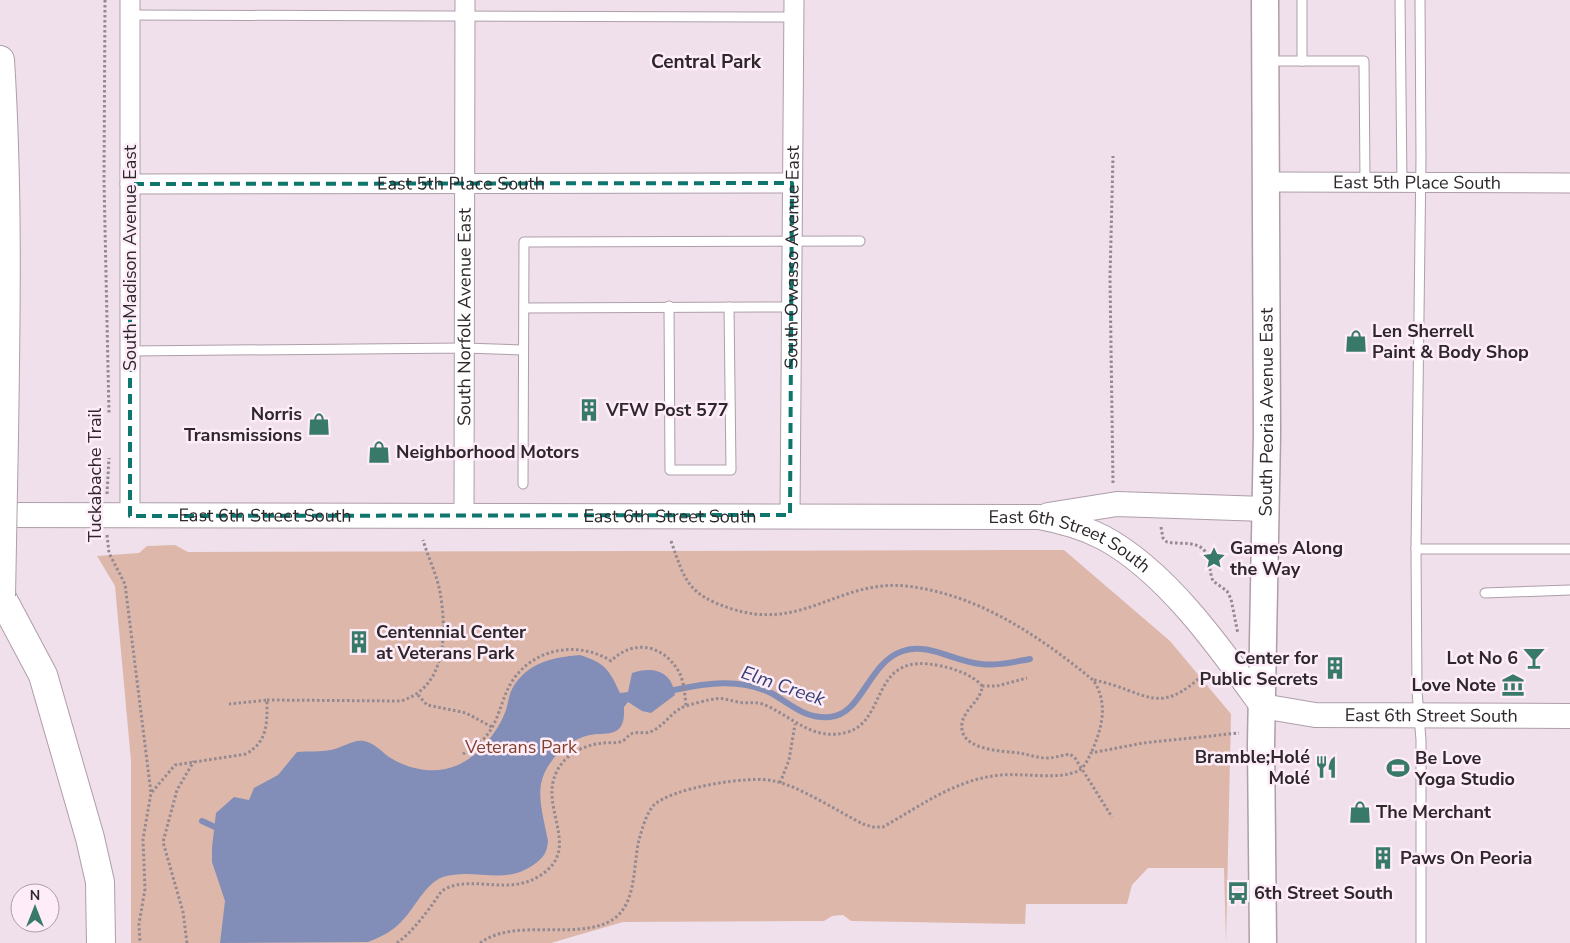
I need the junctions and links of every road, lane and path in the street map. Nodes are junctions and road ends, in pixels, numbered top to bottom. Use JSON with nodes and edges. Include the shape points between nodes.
{"nodes":[{"id":1,"x":104,"y":0,"type":"edge"},
{"id":2,"x":1266,"y":0,"type":"edge"},
{"id":3,"x":1302,"y":0,"type":"edge"},
{"id":4,"x":1400,"y":0,"type":"edge"},
{"id":5,"x":1420,"y":0,"type":"edge"},
{"id":6,"x":130,"y":8,"type":"edge"},
{"id":7,"x":465,"y":8,"type":"edge"},
{"id":8,"x":793,"y":8,"type":"edge"},
{"id":9,"x":0,"y":60,"type":"edge"},
{"id":10,"x":1265,"y":60,"type":"junction"},
{"id":11,"x":1302,"y":61,"type":"junction"},
{"id":12,"x":1113,"y":156,"type":"dead end"},
{"id":13,"x":464,"y":182,"type":"junction"},
{"id":14,"x":1265,"y":182,"type":"junction"},
{"id":15,"x":1365,"y":182,"type":"junction"},
{"id":16,"x":792,"y":183,"type":"junction"},
{"id":17,"x":1411,"y":183,"type":"junction"},
{"id":18,"x":1570,"y":183,"type":"edge"},
{"id":19,"x":130,"y":184,"type":"junction"},
{"id":20,"x":792,"y":242,"type":"junction"},
{"id":21,"x":860,"y":242,"type":"dead end"},
{"id":22,"x":669,"y":306,"type":"junction"},
{"id":23,"x":729,"y":306,"type":"junction"},
{"id":24,"x":791,"y":306,"type":"junction"},
{"id":25,"x":524,"y":308,"type":"junction"},
{"id":26,"x":464,"y":348,"type":"junction"},
{"id":27,"x":523,"y":350,"type":"junction"},
{"id":28,"x":130,"y":351,"type":"junction"},
{"id":29,"x":109,"y":423,"type":"dead end"},
{"id":30,"x":109,"y":451,"type":"dead end"},
{"id":31,"x":523,"y":484,"type":"dead end"},
{"id":32,"x":1113,"y":493,"type":"dead end"},
{"id":33,"x":1265,"y":509,"type":"junction"},
{"id":34,"x":0,"y":515,"type":"edge"},
{"id":35,"x":464,"y":515,"type":"junction"},
{"id":36,"x":790,"y":515,"type":"junction"},
{"id":37,"x":1039,"y":517,"type":"junction"},
{"id":38,"x":1161,"y":524,"type":"dead end"},
{"id":39,"x":115,"y":526,"type":"junction"},
{"id":40,"x":423,"y":540,"type":"dead end"},
{"id":41,"x":671,"y":541,"type":"dead end"},
{"id":42,"x":1570,"y":549,"type":"edge"},
{"id":43,"x":1416,"y":550,"type":"junction"},
{"id":44,"x":1570,"y":590,"type":"edge"},
{"id":45,"x":1485,"y":593,"type":"dead end"},
{"id":46,"x":1,"y":596,"type":"edge"},
{"id":47,"x":0,"y":631,"type":"edge"},
{"id":48,"x":1238,"y":637,"type":"dead end"},
{"id":49,"x":1206,"y":672,"type":"dead end"},
{"id":50,"x":1027,"y":678,"type":"dead end"},
{"id":51,"x":1093,"y":680,"type":"junction"},
{"id":52,"x":982,"y":686,"type":"junction"},
{"id":53,"x":418,"y":695,"type":"junction"},
{"id":54,"x":267,"y":700,"type":"junction"},
{"id":55,"x":229,"y":704,"type":"dead end"},
{"id":56,"x":686,"y":706,"type":"junction"},
{"id":57,"x":1262,"y":706,"type":"junction"},
{"id":58,"x":1419,"y":715,"type":"junction"},
{"id":59,"x":1570,"y":716,"type":"edge"},
{"id":60,"x":795,"y":724,"type":"junction"},
{"id":61,"x":492,"y":727,"type":"junction"},
{"id":62,"x":1240,"y":733,"type":"dead end"},
{"id":63,"x":1091,"y":753,"type":"junction"},
{"id":64,"x":463,"y":754,"type":"dead end"},
{"id":65,"x":195,"y":761,"type":"junction"},
{"id":66,"x":1082,"y":768,"type":"junction"},
{"id":67,"x":780,"y":783,"type":"junction"},
{"id":68,"x":151,"y":793,"type":"junction"},
{"id":69,"x":1112,"y":817,"type":"dead end"},
{"id":70,"x":101,"y":943,"type":"edge"},
{"id":71,"x":140,"y":943,"type":"edge"},
{"id":72,"x":187,"y":943,"type":"edge"},
{"id":73,"x":397,"y":943,"type":"edge"},
{"id":74,"x":480,"y":943,"type":"edge"},
{"id":75,"x":1263,"y":943,"type":"edge"},
{"id":76,"x":1421,"y":943,"type":"edge"}],
"edges":[{"from":1,"to":29,"type":"path","name":"Tuckabache Trail"},
{"from":2,"to":10,"type":"main road","name":"South Peoria Avenue East"},
{"from":3,"to":11,"type":"lane"},
{"from":4,"to":17,"type":"lane"},
{"from":5,"to":17,"type":"lane"},
{"from":6,"to":7,"type":"lane"},
{"from":6,"to":19,"type":"street","name":"South Madison Avenue East"},
{"from":7,"to":8,"type":"lane"},
{"from":7,"to":13,"type":"street","name":"South Norfolk Avenue East"},
{"from":8,"to":16,"type":"street","name":"South Owasso Avenue East"},
{"from":9,"to":46,"type":"highway","bridge":true,"via":[[7,258]]},
{"from":10,"to":11,"type":"lane"},
{"from":10,"to":14,"type":"main road","name":"South Peoria Avenue East"},
{"from":11,"to":15,"type":"lane","via":[[1364,61]]},
{"from":12,"to":32,"type":"path","via":[[1110,278]]},
{"from":13,"to":16,"type":"street","name":"East 5th Place South"},
{"from":13,"to":19,"type":"street","name":"East 5th Place South"},
{"from":13,"to":26,"type":"street","name":"South Norfolk Avenue East"},
{"from":14,"to":15,"type":"street","name":"East 5th Place South"},
{"from":14,"to":33,"type":"main road","name":"South Peoria Avenue East"},
{"from":15,"to":17,"type":"street","name":"East 5th Place South"},
{"from":16,"to":20,"type":"street","name":"South Owasso Avenue East"},
{"from":17,"to":18,"type":"street","name":"East 5th Place South"},
{"from":17,"to":43,"type":"lane"},
{"from":19,"to":28,"type":"street","name":"South Madison Avenue East"},
{"from":20,"to":21,"type":"lane"},
{"from":20,"to":24,"type":"street","name":"South Owasso Avenue East"},
{"from":20,"to":25,"type":"lane","via":[[524,242]]},
{"from":22,"to":23,"type":"lane"},
{"from":22,"to":23,"type":"lane","via":[[670,470],[731,470]]},
{"from":22,"to":25,"type":"lane"},
{"from":23,"to":24,"type":"lane"},
{"from":24,"to":36,"type":"street","name":"South Owasso Avenue East"},
{"from":25,"to":27,"type":"lane"},
{"from":26,"to":27,"type":"lane"},
{"from":26,"to":28,"type":"lane"},
{"from":26,"to":35,"type":"street","name":"South Norfolk Avenue East"},
{"from":27,"to":31,"type":"lane"},
{"from":28,"to":39,"type":"street","name":"South Madison Avenue East"},
{"from":30,"to":39,"type":"path","name":"Tuckabache Trail"},
{"from":33,"to":37,"type":"street","via":[[1117,504]]},
{"from":33,"to":57,"type":"main road","name":"South Peoria Avenue East"},
{"from":34,"to":39,"type":"street","name":"East 6th Street South"},
{"from":35,"to":36,"type":"street","name":"East 6th Street South"},
{"from":35,"to":39,"type":"street","name":"East 6th Street South"},
{"from":36,"to":37,"type":"street","name":"East 6th Street South"},
{"from":37,"to":57,"type":"street","name":"East 6th Street South","via":[[1103,538],[1152,574],[1214,640]]},
{"from":38,"to":48,"type":"path","via":[[1163,538],[1168,542],[1195,544],[1206,554],[1213,582],[1227,591],[1231,599]]},
{"from":39,"to":68,"type":"path","name":"Tuckabache Trail","via":[[109,552],[125,584]]},
{"from":40,"to":53,"type":"path","via":[[440,591],[442,635],[435,674]]},
{"from":41,"to":51,"type":"path","via":[[692,589],[702,598],[743,613],[780,616],[870,587],[908,586],[951,596],[991,612],[1036,636]]},
{"from":42,"to":43,"type":"lane"},
{"from":43,"to":58,"type":"lane"},
{"from":44,"to":45,"type":"lane"},
{"from":46,"to":47,"type":"highway"},
{"from":46,"to":70,"type":"highway","via":[[43,676],[87,828],[100,882]]},
{"from":49,"to":51,"type":"path","via":[[1178,695],[1156,699]]},
{"from":50,"to":52,"type":"path","via":[[997,686]]},
{"from":51,"to":63,"type":"path","via":[[1100,690],[1103,715],[1102,727]]},
{"from":52,"to":60,"type":"path","via":[[974,678],[949,668],[920,663],[891,675],[860,725],[849,731],[835,734],[818,732]]},
{"from":52,"to":66,"type":"path","via":[[962,723],[962,732],[974,744],[992,752],[1040,758],[1070,754]]},
{"from":53,"to":54,"type":"path","via":[[395,702]]},
{"from":53,"to":61,"type":"path","via":[[427,705],[466,713]]},
{"from":54,"to":55,"type":"path"},
{"from":54,"to":65,"type":"path","via":[[266,726],[257,748],[246,754]]},
{"from":56,"to":60,"type":"path","via":[[724,698],[764,704]]},
{"from":56,"to":61,"type":"path","via":[[681,676],[666,658],[644,647],[632,647],[611,661],[602,655],[578,649],[556,650],[529,664],[511,682]]},
{"from":56,"to":73,"type":"path","via":[[650,732],[632,733],[622,742],[585,747],[562,762],[552,785],[560,853],[545,872],[529,883],[458,885],[445,889]]},
{"from":57,"to":58,"type":"street","name":"East 6th Street South","via":[[1305,714]]},
{"from":57,"to":75,"type":"main road","name":"South Peoria Avenue East"},
{"from":58,"to":59,"type":"street","name":"East 6th Street South"},
{"from":58,"to":76,"type":"lane"},
{"from":60,"to":67,"type":"path","via":[[789,760]]},
{"from":61,"to":64,"type":"path","via":[[486,737]]},
{"from":62,"to":63,"type":"path","via":[[1143,743]]},
{"from":63,"to":66,"type":"path"},
{"from":65,"to":68,"type":"path","via":[[175,766]]},
{"from":65,"to":72,"type":"path","via":[[177,790],[163,842],[183,912]]},
{"from":66,"to":67,"type":"path","via":[[1067,774],[1002,775],[960,784],[883,827],[873,828]]},
{"from":66,"to":69,"type":"path"},
{"from":67,"to":74,"type":"path","via":[[741,779],[721,782],[668,797],[655,804],[642,830],[634,879],[623,908],[616,918],[598,929],[505,933]]},
{"from":68,"to":71,"type":"path","name":"Tuckabache Trail","via":[[143,839],[145,889],[139,924]]}]}
